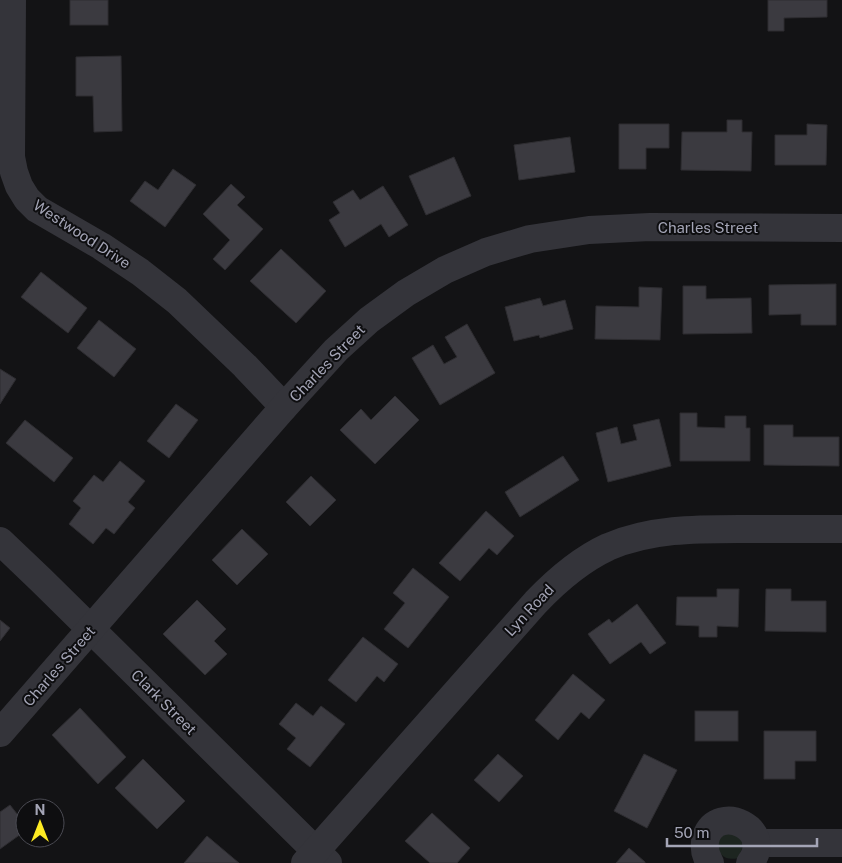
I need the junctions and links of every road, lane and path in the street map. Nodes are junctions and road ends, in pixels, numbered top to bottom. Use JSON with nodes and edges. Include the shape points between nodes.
{"nodes":[{"id":1,"x":12,"y":0,"type":"edge"},
{"id":2,"x":842,"y":228,"type":"edge"},
{"id":3,"x":284,"y":407,"type":"junction"},
{"id":4,"x":842,"y":529,"type":"edge"},
{"id":5,"x":0,"y":541,"type":"edge"},
{"id":6,"x":91,"y":630,"type":"junction"},
{"id":7,"x":0,"y":733,"type":"edge"},
{"id":8,"x":842,"y":843,"type":"edge"},
{"id":9,"x":753,"y":853,"type":"edge"},
{"id":10,"x":316,"y":859,"type":"edge"},
{"id":11,"x":710,"y":863,"type":"edge"}],
"edges":[{"from":1,"to":3,"type":"street","name":"Westwood Drive","via":[[11,157],[19,186],[27,199],[37,210],[102,246],[170,295]]},
{"from":2,"to":3,"type":"street","name":"Charles Street","via":[[650,227],[589,230],[530,239],[486,252],[445,270],[369,320],[336,350]]},
{"from":3,"to":6,"type":"street","name":"Charles Street"},
{"from":4,"to":10,"type":"street","name":"Lyn Road","via":[[667,531],[608,547],[582,562],[536,602]]},
{"from":5,"to":6,"type":"street","name":"Clark Street"},
{"from":6,"to":7,"type":"street","name":"Charles Street"},
{"from":6,"to":10,"type":"street","name":"Clark Street"},
{"from":8,"to":9,"type":"street"},
{"from":9,"to":11,"type":"street","via":[[754,836],[749,828],[742,823],[725,821],[716,824],[706,835],[705,855]]}]}
